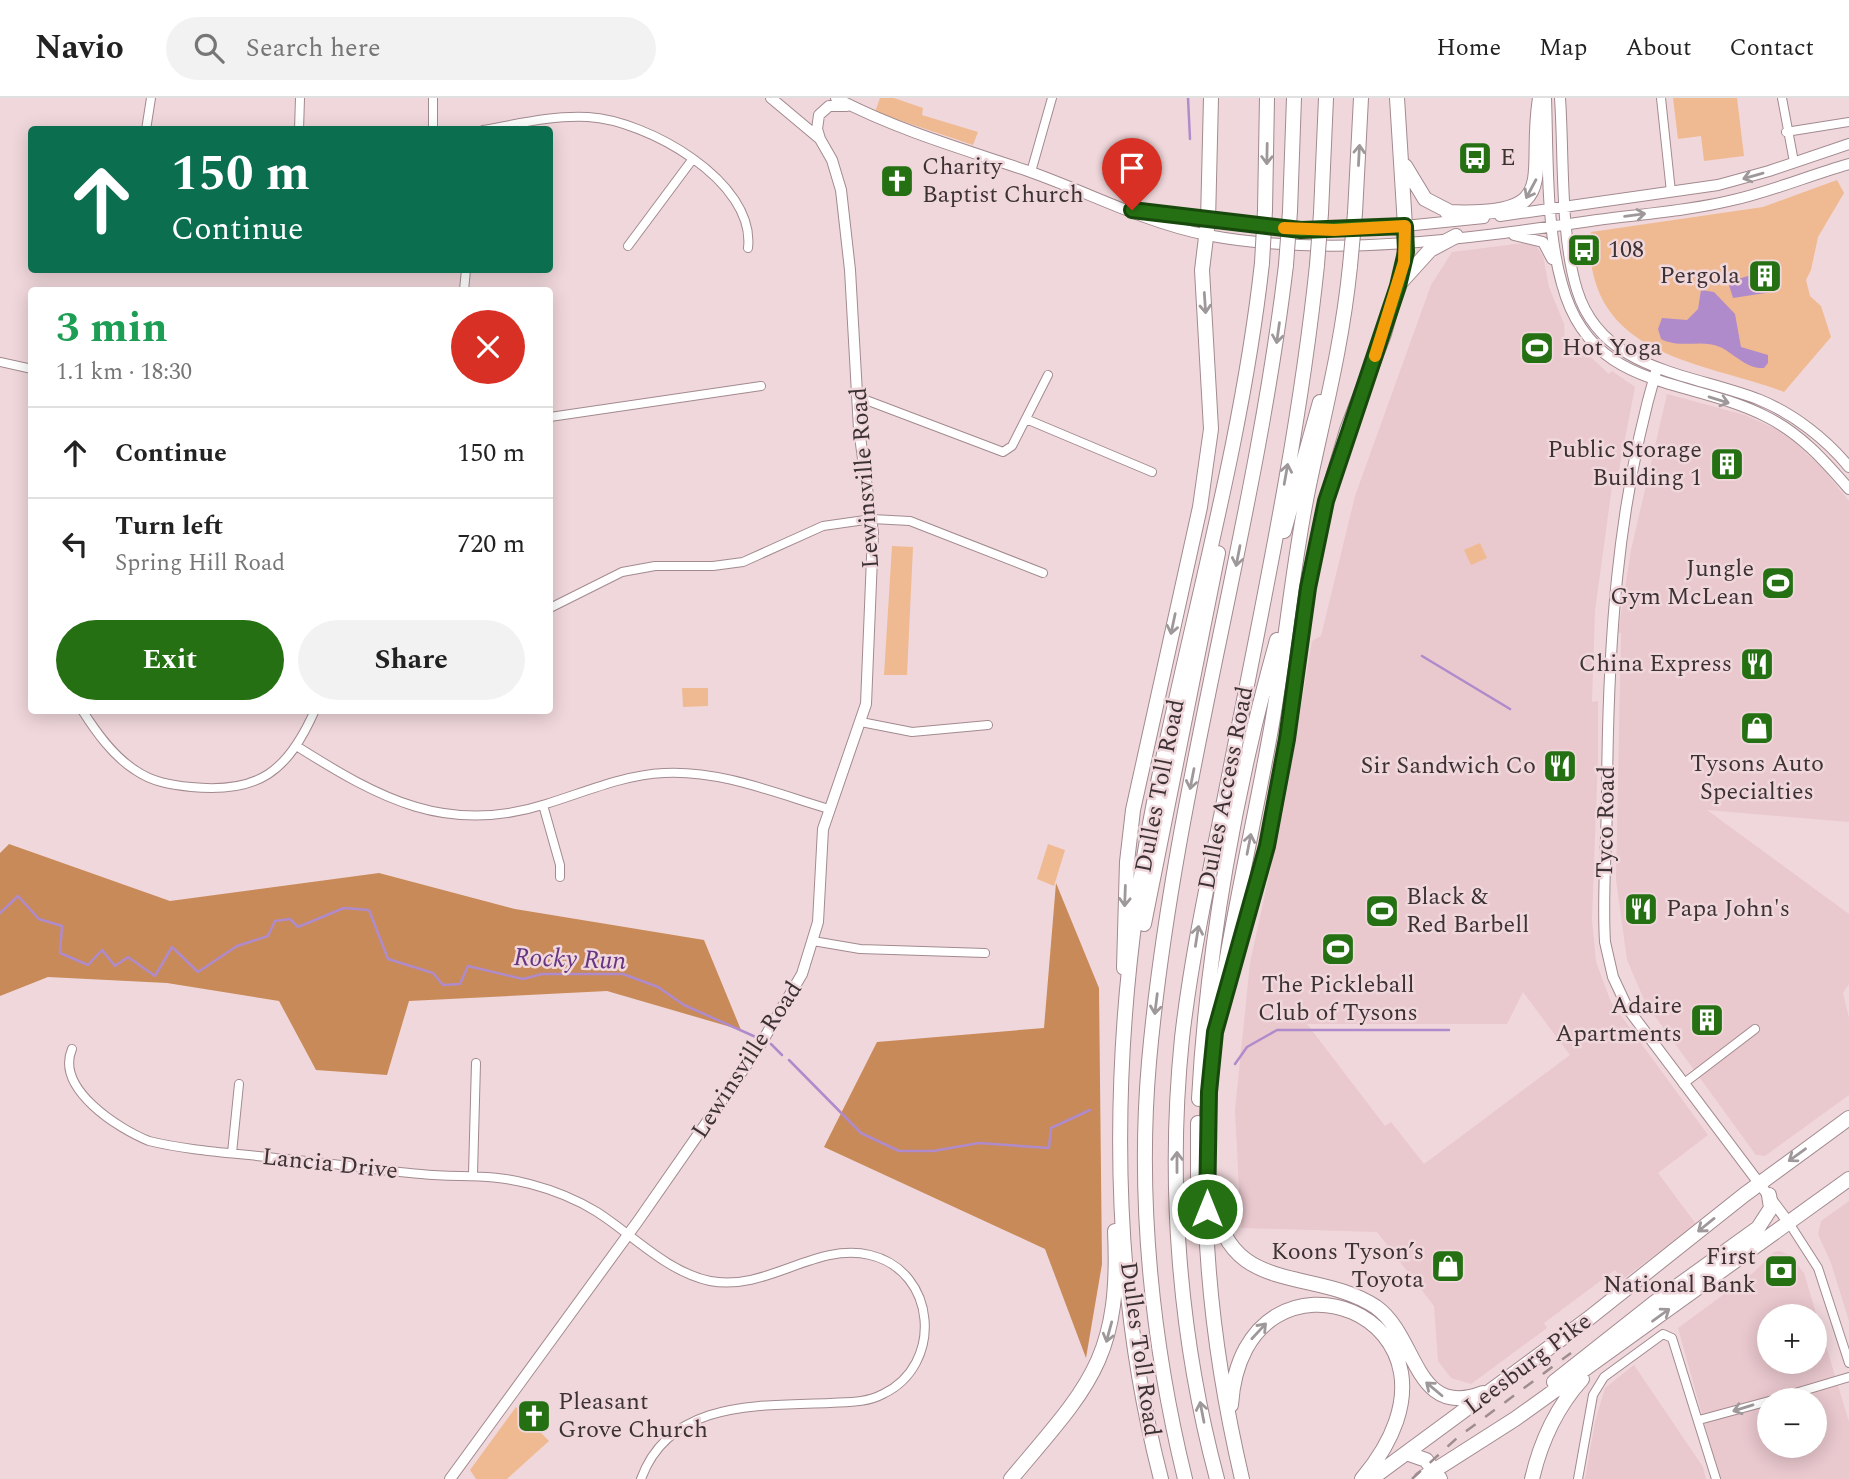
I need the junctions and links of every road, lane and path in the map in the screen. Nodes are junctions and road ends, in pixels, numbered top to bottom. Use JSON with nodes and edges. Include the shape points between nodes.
{"nodes":[{"id":1,"x":151,"y":98,"type":"edge"},
{"id":2,"x":300,"y":98,"type":"edge"},
{"id":3,"x":433,"y":98,"type":"edge"},
{"id":4,"x":771,"y":98,"type":"edge"},
{"id":5,"x":836,"y":98,"type":"edge"},
{"id":6,"x":1052,"y":98,"type":"edge"},
{"id":7,"x":1211,"y":98,"type":"edge"},
{"id":8,"x":1267,"y":98,"type":"edge"},
{"id":9,"x":1294,"y":98,"type":"edge"},
{"id":10,"x":1326,"y":98,"type":"edge"},
{"id":11,"x":1361,"y":98,"type":"edge"},
{"id":12,"x":1397,"y":98,"type":"edge"},
{"id":13,"x":1539,"y":98,"type":"edge"},
{"id":14,"x":1546,"y":98,"type":"edge"},
{"id":15,"x":1560,"y":98,"type":"edge"},
{"id":16,"x":1661,"y":98,"type":"edge"},
{"id":17,"x":1782,"y":98,"type":"edge"},
{"id":18,"x":857,"y":109,"type":"junction"},
{"id":19,"x":1849,"y":122,"type":"edge"},
{"id":20,"x":147,"y":126,"type":"edge"},
{"id":21,"x":299,"y":126,"type":"edge"},
{"id":22,"x":433,"y":126,"type":"edge"},
{"id":23,"x":510,"y":126,"type":"edge"},
{"id":24,"x":1786,"y":132,"type":"junction"},
{"id":25,"x":820,"y":139,"type":"junction"},
{"id":26,"x":1849,"y":144,"type":"edge"},
{"id":27,"x":1402,"y":154,"type":"junction"},
{"id":28,"x":692,"y":160,"type":"junction"},
{"id":29,"x":1794,"y":162,"type":"junction"},
{"id":30,"x":1849,"y":164,"type":"edge"},
{"id":31,"x":1031,"y":172,"type":"junction"},
{"id":32,"x":1671,"y":192,"type":"junction"},
{"id":33,"x":1566,"y":208,"type":"junction"},
{"id":34,"x":1552,"y":209,"type":"junction"},
{"id":35,"x":1447,"y":212,"type":"junction"},
{"id":36,"x":1485,"y":218,"type":"junction"},
{"id":37,"x":1568,"y":225,"type":"junction"},
{"id":38,"x":1554,"y":226,"type":"junction"},
{"id":39,"x":1207,"y":228,"type":"junction"},
{"id":40,"x":1497,"y":232,"type":"junction"},
{"id":41,"x":1406,"y":233,"type":"junction"},
{"id":42,"x":1456,"y":236,"type":"junction"},
{"id":43,"x":628,"y":246,"type":"dead end"},
{"id":44,"x":748,"y":247,"type":"dead end"},
{"id":45,"x":1350,"y":267,"type":"junction"},
{"id":46,"x":1561,"y":283,"type":"junction"},
{"id":47,"x":1398,"y":286,"type":"junction"},
{"id":48,"x":0,"y":362,"type":"edge"},
{"id":49,"x":28,"y":368,"type":"edge"},
{"id":50,"x":1657,"y":368,"type":"junction"},
{"id":51,"x":1048,"y":375,"type":"dead end"},
{"id":52,"x":1654,"y":380,"type":"junction"},
{"id":53,"x":761,"y":386,"type":"dead end"},
{"id":54,"x":858,"y":397,"type":"junction"},
{"id":55,"x":553,"y":417,"type":"edge"},
{"id":56,"x":1026,"y":419,"type":"junction"},
{"id":57,"x":1849,"y":467,"type":"edge"},
{"id":58,"x":1152,"y":472,"type":"dead end"},
{"id":59,"x":1849,"y":489,"type":"edge"},
{"id":60,"x":872,"y":519,"type":"junction"},
{"id":61,"x":1043,"y":573,"type":"dead end"},
{"id":62,"x":1294,"y":576,"type":"junction"},
{"id":63,"x":553,"y":606,"type":"edge"},
{"id":64,"x":85,"y":714,"type":"edge"},
{"id":65,"x":313,"y":714,"type":"edge"},
{"id":66,"x":861,"y":722,"type":"junction"},
{"id":67,"x":988,"y":725,"type":"dead end"},
{"id":68,"x":298,"y":747,"type":"junction"},
{"id":69,"x":1228,"y":782,"type":"junction"},
{"id":70,"x":543,"y":805,"type":"junction"},
{"id":71,"x":829,"y":809,"type":"junction"},
{"id":72,"x":559,"y":877,"type":"dead end"},
{"id":73,"x":813,"y":941,"type":"junction"},
{"id":74,"x":985,"y":953,"type":"dead end"},
{"id":75,"x":1125,"y":1025,"type":"junction"},
{"id":76,"x":1755,"y":1029,"type":"dead end"},
{"id":77,"x":1215,"y":1032,"type":"junction"},
{"id":78,"x":72,"y":1049,"type":"dead end"},
{"id":79,"x":475,"y":1063,"type":"dead end"},
{"id":80,"x":239,"y":1084,"type":"dead end"},
{"id":81,"x":1683,"y":1084,"type":"junction"},
{"id":82,"x":1121,"y":1118,"type":"junction"},
{"id":83,"x":1849,"y":1118,"type":"edge"},
{"id":84,"x":1208,"y":1130,"type":"junction"},
{"id":85,"x":232,"y":1153,"type":"junction"},
{"id":86,"x":473,"y":1174,"type":"junction"},
{"id":87,"x":1849,"y":1179,"type":"edge"},
{"id":88,"x":1759,"y":1183,"type":"junction"},
{"id":89,"x":1769,"y":1195,"type":"junction"},
{"id":90,"x":1789,"y":1223,"type":"junction"},
{"id":91,"x":629,"y":1234,"type":"junction"},
{"id":92,"x":1209,"y":1281,"type":"junction"},
{"id":93,"x":1606,"y":1355,"type":"junction"},
{"id":94,"x":1849,"y":1363,"type":"edge"},
{"id":95,"x":1849,"y":1377,"type":"edge"},
{"id":96,"x":1497,"y":1387,"type":"junction"},
{"id":97,"x":1811,"y":1388,"type":"edge"},
{"id":98,"x":1757,"y":1404,"type":"edge"},
{"id":99,"x":1515,"y":1419,"type":"junction"},
{"id":100,"x":1699,"y":1420,"type":"junction"},
{"id":101,"x":1234,"y":1441,"type":"junction"},
{"id":102,"x":1406,"y":1454,"type":"junction"},
{"id":103,"x":1437,"y":1475,"type":"edge"},
{"id":104,"x":1533,"y":1475,"type":"edge"},
{"id":105,"x":450,"y":1479,"type":"edge"},
{"id":106,"x":641,"y":1479,"type":"edge"},
{"id":107,"x":1011,"y":1479,"type":"edge"},
{"id":108,"x":1161,"y":1479,"type":"edge"},
{"id":109,"x":1185,"y":1479,"type":"edge"},
{"id":110,"x":1217,"y":1479,"type":"edge"},
{"id":111,"x":1242,"y":1479,"type":"edge"},
{"id":112,"x":1362,"y":1479,"type":"edge"},
{"id":113,"x":1371,"y":1479,"type":"edge"},
{"id":114,"x":1421,"y":1479,"type":"edge"},
{"id":115,"x":1578,"y":1479,"type":"edge"},
{"id":116,"x":1716,"y":1479,"type":"edge"}],
"edges":[{"from":1,"to":20,"type":"street"},
{"from":2,"to":21,"type":"street"},
{"from":3,"to":22,"type":"street"},
{"from":4,"to":25,"type":"main road","name":"Lewinsville Road"},
{"from":5,"to":18,"type":"main road"},
{"from":6,"to":31,"type":"street"},
{"from":7,"to":39,"type":"highway"},
{"from":8,"to":75,"type":"highway","name":"Dulles Toll Road","one_way":true,"bridge":true,"via":[[1262,263],[1246,379],[1155,799]]},
{"from":9,"to":109,"type":"highway","name":"Dulles Access Road","one_way":true,"bridge":true,"via":[[1286,265],[1265,416],[1168,910],[1149,1063],[1150,1262],[1162,1366]]},
{"from":69,"to":10,"type":"highway","name":"Dulles Access Road","one_way":true,"bridge":true,"via":[[1295,422],[1317,265]]},
{"from":45,"to":11,"type":"highway","one_way":true,"bridge":true},
{"from":12,"to":27,"type":"highway"},
{"from":13,"to":35,"type":"highway","one_way":true,"via":[[1538,173],[1528,196],[1509,208]]},
{"from":14,"to":34,"type":"main road"},
{"from":15,"to":33,"type":"main road"},
{"from":16,"to":32,"type":"street"},
{"from":17,"to":24,"type":"street"},
{"from":18,"to":25,"type":"main road","via":[[836,105],[824,110],[817,121]]},
{"from":18,"to":31,"type":"main road"},
{"from":19,"to":24,"type":"street"},
{"from":23,"to":28,"type":"street","via":[[572,117],[605,119],[654,134]]},
{"from":24,"to":29,"type":"street"},
{"from":25,"to":54,"type":"main road","name":"Lewinsville Road","via":[[841,190]]},
{"from":26,"to":29,"type":"main road"},
{"from":27,"to":35,"type":"highway","via":[[1416,189]]},
{"from":27,"to":41,"type":"highway"},
{"from":28,"to":43,"type":"street"},
{"from":28,"to":44,"type":"street","via":[[740,206],[748,224]]},
{"from":29,"to":32,"type":"main road","one_way":true,"via":[[1735,181]]},
{"from":37,"to":30,"type":"main road","one_way":true,"via":[[1732,201]]},
{"from":31,"to":39,"type":"main road","via":[[1167,225]]},
{"from":32,"to":33,"type":"main road"},
{"from":33,"to":34,"type":"main road"},
{"from":33,"to":37,"type":"main road"},
{"from":34,"to":36,"type":"main road"},
{"from":34,"to":38,"type":"main road"},
{"from":35,"to":36,"type":"highway"},
{"from":36,"to":41,"type":"main road"},
{"from":37,"to":38,"type":"main road"},
{"from":37,"to":50,"type":"main road","via":[[1573,275],[1586,311],[1613,345]]},
{"from":38,"to":40,"type":"main road"},
{"from":38,"to":46,"type":"main road"},
{"from":39,"to":41,"type":"main road","via":[[1298,246]]},
{"from":39,"to":75,"type":"highway","one_way":true,"via":[[1202,270],[1211,429],[1200,507],[1133,810],[1123,941]]},
{"from":40,"to":42,"type":"main road"},
{"from":40,"to":46,"type":"main road","via":[[1543,243]]},
{"from":41,"to":42,"type":"main road"},
{"from":41,"to":47,"type":"highway"},
{"from":42,"to":47,"type":"highway","via":[[1430,250]]},
{"from":45,"to":62,"type":"highway","via":[[1335,380],[1308,491]]},
{"from":45,"to":69,"type":"highway"},
{"from":46,"to":52,"type":"main road","via":[[1573,314],[1594,345],[1621,367]]},
{"from":47,"to":77,"type":"highway","via":[[1326,501],[1267,846]]},
{"from":48,"to":49,"type":"street"},
{"from":50,"to":52,"type":"main road","name":"Tyco Road"},
{"from":50,"to":57,"type":"main road","via":[[1776,407],[1820,438]]},
{"from":51,"to":56,"type":"street"},
{"from":52,"to":59,"type":"main road","one_way":true,"via":[[1746,408],[1780,424],[1816,452]]},
{"from":52,"to":81,"type":"main road","name":"Tyco Road","via":[[1630,477],[1616,578],[1604,926],[1619,992]]},
{"from":53,"to":55,"type":"street"},
{"from":54,"to":56,"type":"street","via":[[997,452],[1008,450]]},
{"from":54,"to":60,"type":"main road","name":"Lewinsville Road"},
{"from":56,"to":58,"type":"street"},
{"from":60,"to":61,"type":"street","via":[[910,522]]},
{"from":60,"to":63,"type":"street","via":[[823,526],[743,562],[622,572]]},
{"from":60,"to":66,"type":"main road","name":"Lewinsville Road","via":[[869,672]]},
{"from":77,"to":62,"type":"highway","one_way":true,"via":[[1270,738]]},
{"from":62,"to":92,"type":"highway","via":[[1247,768],[1208,985],[1197,1182]]},
{"from":64,"to":68,"type":"street","via":[[124,762],[146,777],[172,785],[240,786],[270,772]]},
{"from":65,"to":68,"type":"street"},
{"from":66,"to":67,"type":"street","via":[[912,732]]},
{"from":66,"to":71,"type":"main road","name":"Lewinsville Road"},
{"from":68,"to":70,"type":"street","via":[[362,787],[413,807],[479,815]]},
{"from":110,"to":69,"type":"highway","name":"Dulles Access Road","one_way":true,"via":[[1195,1381],[1185,1304],[1177,1131],[1189,985]]},
{"from":70,"to":71,"type":"street","via":[[624,779],[682,773],[723,778]]},
{"from":70,"to":72,"type":"street","via":[[560,865]]},
{"from":71,"to":73,"type":"main road","name":"Lewinsville Road","via":[[820,846]]},
{"from":73,"to":74,"type":"street","via":[[860,949]]},
{"from":73,"to":91,"type":"main road","name":"Lewinsville Road","via":[[802,974],[773,1026]]},
{"from":75,"to":82,"type":"highway","name":"Dulles Toll Road"},
{"from":76,"to":81,"type":"street"},
{"from":77,"to":84,"type":"highway"},
{"from":78,"to":85,"type":"street","name":"Lancia Drive","via":[[69,1064],[77,1084],[95,1107],[121,1128],[164,1144]]},
{"from":79,"to":86,"type":"street"},
{"from":80,"to":85,"type":"street"},
{"from":81,"to":88,"type":"main road","name":"Tyco Road"},
{"from":82,"to":107,"type":"highway","one_way":true,"via":[[1114,1189],[1115,1301],[1107,1343],[1073,1407]]},
{"from":82,"to":108,"type":"highway","name":"Dulles Toll Road","via":[[1132,1315],[1142,1392]]},
{"from":83,"to":88,"type":"highway","name":"Leesburg Pike","one_way":true},
{"from":84,"to":92,"type":"highway"},
{"from":96,"to":84,"type":"highway","one_way":true,"via":[[1462,1399],[1439,1394],[1425,1380],[1396,1326],[1374,1306],[1353,1296],[1273,1276],[1241,1255],[1218,1217]]},
{"from":85,"to":86,"type":"street","name":"Lancia Drive","via":[[422,1174]]},
{"from":86,"to":91,"type":"street","name":"Lancia Drive","via":[[532,1184],[563,1195]]},
{"from":87,"to":90,"type":"highway","name":"Leesburg Pike"},
{"from":88,"to":89,"type":"main road","name":"Tyco Road"},
{"from":88,"to":96,"type":"highway","name":"Leesburg Pike","one_way":true},
{"from":89,"to":90,"type":"main road","name":"Tyco Road"},
{"from":89,"to":99,"type":"highway","via":[[1771,1208],[1759,1227],[1572,1367]]},
{"from":93,"to":90,"type":"highway","name":"Leesburg Pike","one_way":true},
{"from":90,"to":94,"type":"street","via":[[1818,1268]]},
{"from":91,"to":105,"type":"main road","name":"Lewinsville Road"},
{"from":91,"to":106,"type":"street","name":"Lancia Drive","via":[[684,1272],[728,1283],[758,1280],[834,1254],[872,1255],[894,1265],[911,1282],[922,1303],[926,1326],[917,1363],[883,1395],[704,1416],[667,1438]]},
{"from":92,"to":101,"type":"highway"},
{"from":93,"to":99,"type":"highway","name":"Leesburg Pike"},
{"from":93,"to":104,"type":"highway","via":[[1559,1408]]},
{"from":95,"to":97,"type":"street"},
{"from":96,"to":102,"type":"highway","name":"Leesburg Pike"},
{"from":98,"to":100,"type":"street","one_way":true},
{"from":99,"to":103,"type":"highway","name":"Leesburg Pike"},
{"from":100,"to":115,"type":"street","via":[[1672,1338],[1659,1335],[1604,1377],[1593,1395]]},
{"from":100,"to":116,"type":"street"},
{"from":101,"to":111,"type":"highway"},
{"from":101,"to":112,"type":"highway","one_way":true,"via":[[1234,1383],[1242,1354],[1256,1333],[1272,1318],[1297,1307],[1324,1304],[1345,1308],[1366,1318],[1383,1334],[1399,1359],[1403,1376],[1398,1422]]},
{"from":102,"to":103,"type":"highway","via":[[1426,1460]]},
{"from":102,"to":113,"type":"highway","name":"Leesburg Pike"},
{"from":103,"to":114,"type":"highway","name":"Leesburg Pike"}]}
